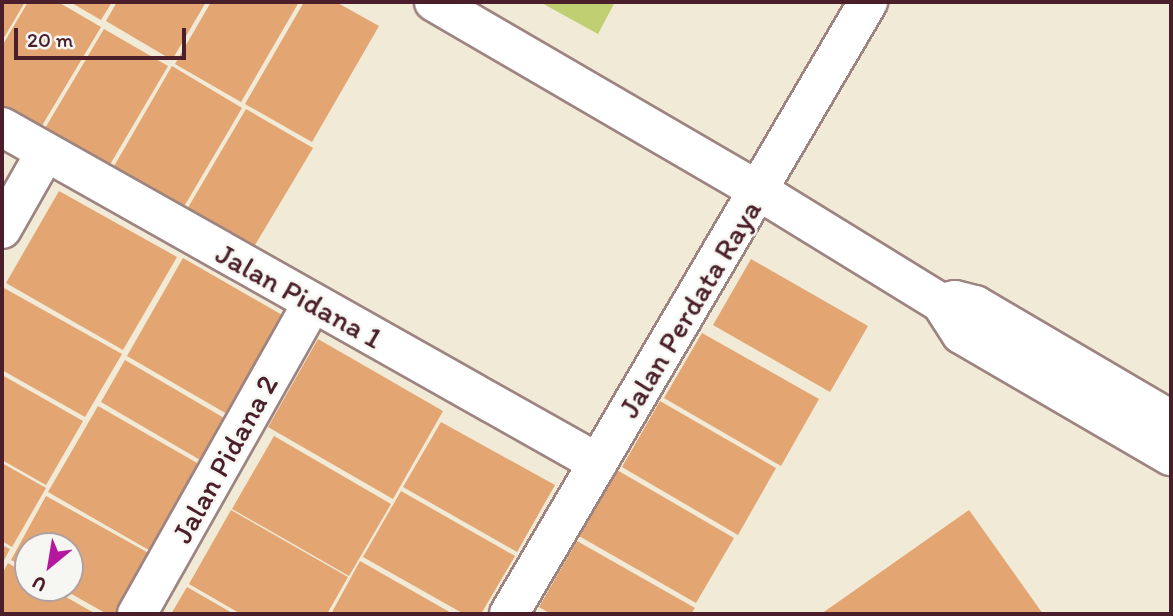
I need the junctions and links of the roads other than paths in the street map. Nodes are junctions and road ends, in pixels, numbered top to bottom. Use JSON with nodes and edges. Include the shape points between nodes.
{"nodes":[{"id":1,"x":434,"y":2,"type":"edge"},
{"id":2,"x":868,"y":2,"type":"edge"},
{"id":3,"x":2,"y":127,"type":"edge"},
{"id":4,"x":45,"y":153,"type":"junction"},
{"id":5,"x":759,"y":191,"type":"junction"},
{"id":6,"x":2,"y":229,"type":"edge"},
{"id":7,"x":312,"y":303,"type":"junction"},
{"id":8,"x":940,"y":303,"type":"junction"},
{"id":9,"x":1171,"y":420,"type":"edge"},
{"id":10,"x":1171,"y":456,"type":"edge"},
{"id":11,"x":598,"y":463,"type":"junction"},
{"id":12,"x":137,"y":614,"type":"edge"},
{"id":13,"x":509,"y":614,"type":"edge"}],
"edges":[{"from":1,"to":5,"type":"street"},
{"from":2,"to":5,"type":"street","name":"Jalan Perdata Raya"},
{"from":3,"to":4,"type":"street","name":"Jalan Pidana 1"},
{"from":4,"to":6,"type":"street"},
{"from":4,"to":7,"type":"street","name":"Jalan Pidana 1"},
{"from":5,"to":8,"type":"street"},
{"from":5,"to":11,"type":"street","name":"Jalan Perdata Raya"},
{"from":7,"to":11,"type":"street","name":"Jalan Pidana 1"},
{"from":7,"to":12,"type":"street","name":"Jalan Pidana 2"},
{"from":8,"to":9,"type":"street","via":[[955,300],[975,305]]},
{"from":8,"to":10,"type":"street","via":[[961,334]]},
{"from":11,"to":13,"type":"street","name":"Jalan Perdata Raya"}]}
